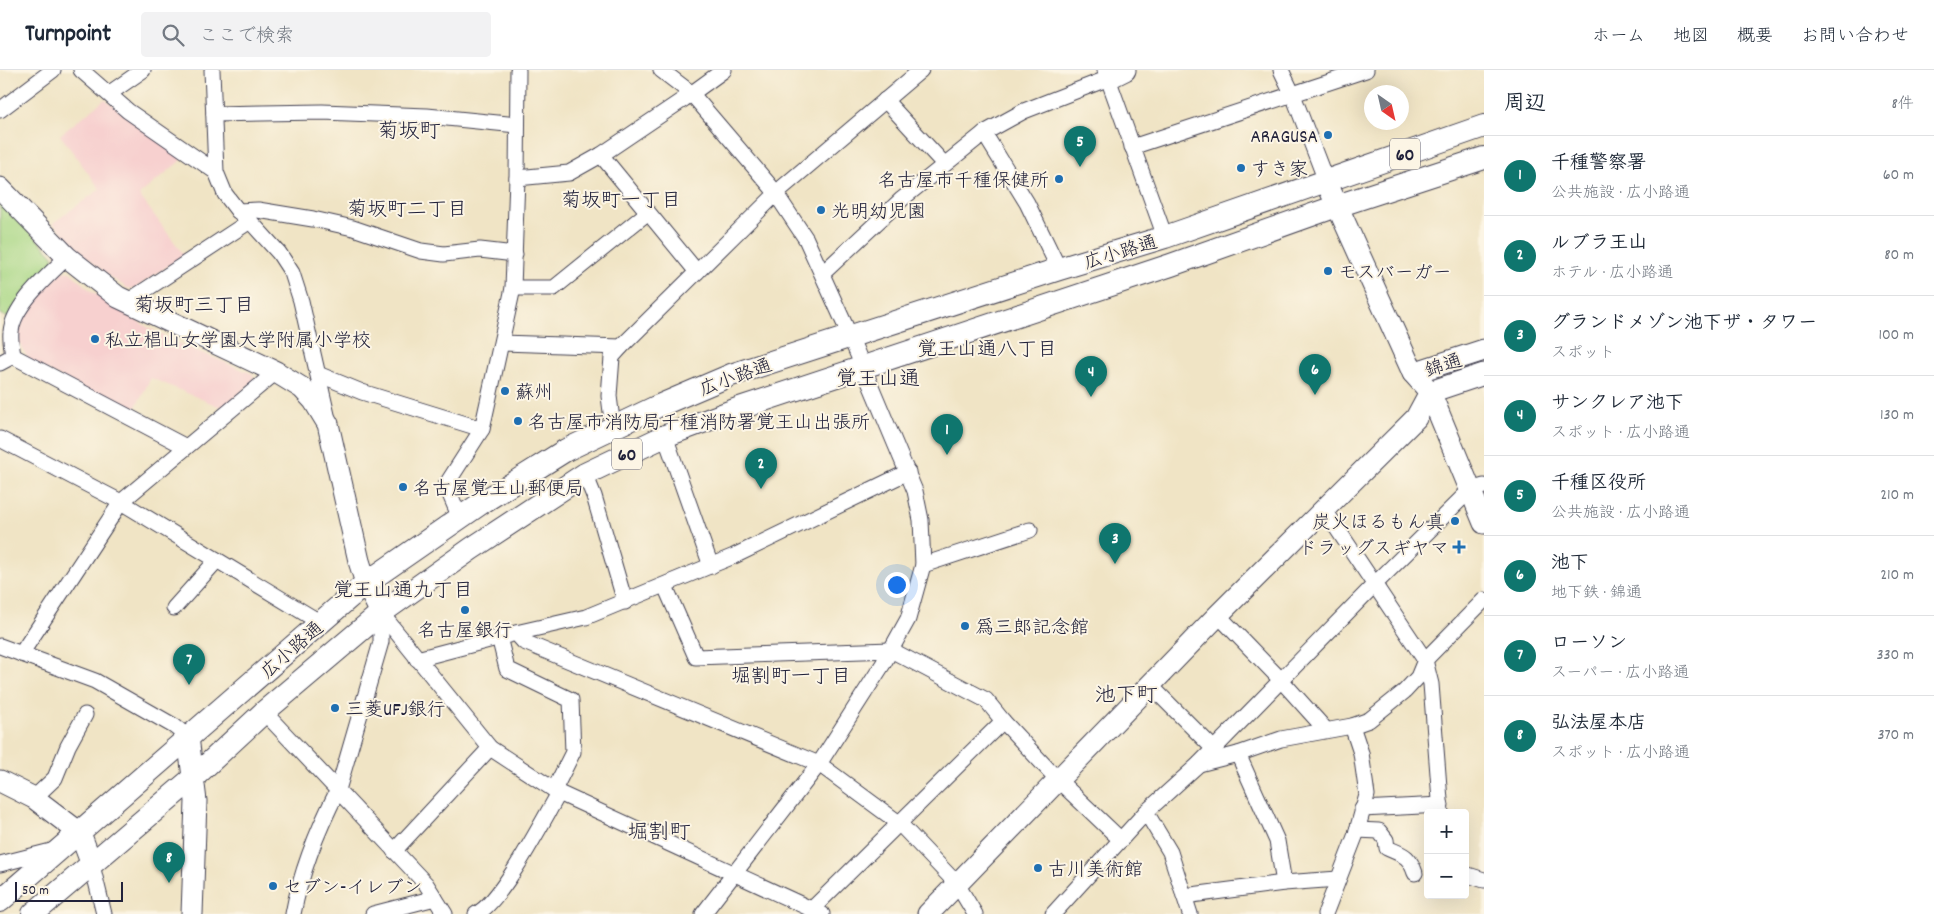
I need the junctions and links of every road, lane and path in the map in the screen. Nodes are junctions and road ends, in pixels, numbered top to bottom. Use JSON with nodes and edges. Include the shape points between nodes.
{"nodes":[{"id":1,"x":54,"y":70,"type":"edge"},
{"id":2,"x":81,"y":70,"type":"edge"},
{"id":3,"x":142,"y":70,"type":"edge"},
{"id":4,"x":212,"y":70,"type":"edge"},
{"id":5,"x":518,"y":70,"type":"edge"},
{"id":6,"x":661,"y":70,"type":"edge"},
{"id":7,"x":724,"y":70,"type":"edge"},
{"id":8,"x":921,"y":70,"type":"edge"},
{"id":9,"x":1281,"y":70,"type":"edge"},
{"id":10,"x":1366,"y":70,"type":"edge"},
{"id":11,"x":1113,"y":73,"type":"edge"},
{"id":12,"x":110,"y":93,"type":"junction"},
{"id":13,"x":691,"y":93,"type":"junction"},
{"id":14,"x":1293,"y":95,"type":"junction"},
{"id":15,"x":885,"y":100,"type":"junction"},
{"id":16,"x":0,"y":110,"type":"edge"},
{"id":17,"x":214,"y":114,"type":"junction"},
{"id":18,"x":517,"y":125,"type":"junction"},
{"id":19,"x":1484,"y":126,"type":"edge"},
{"id":20,"x":984,"y":133,"type":"junction"},
{"id":21,"x":1132,"y":147,"type":"junction"},
{"id":22,"x":601,"y":155,"type":"junction"},
{"id":23,"x":1484,"y":158,"type":"edge"},
{"id":24,"x":944,"y":164,"type":"junction"},
{"id":25,"x":216,"y":172,"type":"junction"},
{"id":26,"x":517,"y":178,"type":"junction"},
{"id":27,"x":1326,"y":181,"type":"junction"},
{"id":28,"x":0,"y":188,"type":"edge"},
{"id":29,"x":776,"y":195,"type":"junction"},
{"id":30,"x":1338,"y":206,"type":"junction"},
{"id":31,"x":647,"y":213,"type":"junction"},
{"id":32,"x":244,"y":216,"type":"junction"},
{"id":33,"x":1165,"y":237,"type":"junction"},
{"id":34,"x":515,"y":254,"type":"junction"},
{"id":35,"x":67,"y":257,"type":"junction"},
{"id":36,"x":1059,"y":269,"type":"junction"},
{"id":37,"x":697,"y":272,"type":"junction"},
{"id":38,"x":823,"y":273,"type":"junction"},
{"id":39,"x":513,"y":288,"type":"junction"},
{"id":40,"x":127,"y":302,"type":"junction"},
{"id":41,"x":850,"y":336,"type":"junction"},
{"id":42,"x":502,"y":343,"type":"junction"},
{"id":43,"x":621,"y":347,"type":"junction"},
{"id":44,"x":1484,"y":350,"type":"edge"},
{"id":45,"x":7,"y":359,"type":"edge"},
{"id":46,"x":863,"y":366,"type":"junction"},
{"id":47,"x":276,"y":372,"type":"junction"},
{"id":48,"x":1413,"y":373,"type":"junction"},
{"id":49,"x":318,"y":374,"type":"junction"},
{"id":50,"x":1484,"y":374,"type":"edge"},
{"id":51,"x":1430,"y":392,"type":"junction"},
{"id":52,"x":1416,"y":418,"type":"junction"},
{"id":53,"x":1441,"y":420,"type":"junction"},
{"id":54,"x":328,"y":424,"type":"junction"},
{"id":55,"x":613,"y":428,"type":"junction"},
{"id":56,"x":482,"y":429,"type":"junction"},
{"id":57,"x":665,"y":436,"type":"junction"},
{"id":58,"x":0,"y":440,"type":"edge"},
{"id":59,"x":186,"y":447,"type":"junction"},
{"id":60,"x":908,"y":472,"type":"junction"},
{"id":61,"x":585,"y":474,"type":"junction"},
{"id":62,"x":1477,"y":488,"type":"edge"},
{"id":63,"x":121,"y":502,"type":"junction"},
{"id":64,"x":1324,"y":509,"type":"junction"},
{"id":65,"x":460,"y":518,"type":"junction"},
{"id":66,"x":1484,"y":523,"type":"edge"},
{"id":67,"x":1030,"y":530,"type":"dead end"},
{"id":68,"x":217,"y":560,"type":"junction"},
{"id":69,"x":923,"y":564,"type":"junction"},
{"id":70,"x":711,"y":566,"type":"junction"},
{"id":71,"x":366,"y":583,"type":"junction"},
{"id":72,"x":1374,"y":585,"type":"junction"},
{"id":73,"x":665,"y":586,"type":"junction"},
{"id":74,"x":1484,"y":600,"type":"edge"},
{"id":75,"x":625,"y":602,"type":"junction"},
{"id":76,"x":174,"y":608,"type":"dead end"},
{"id":77,"x":381,"y":613,"type":"junction"},
{"id":78,"x":1218,"y":615,"type":"junction"},
{"id":79,"x":321,"y":623,"type":"junction"},
{"id":80,"x":516,"y":633,"type":"junction"},
{"id":81,"x":499,"y":637,"type":"junction"},
{"id":82,"x":0,"y":646,"type":"edge"},
{"id":83,"x":891,"y":650,"type":"junction"},
{"id":84,"x":21,"y":654,"type":"junction"},
{"id":85,"x":417,"y":659,"type":"junction"},
{"id":86,"x":1425,"y":660,"type":"junction"},
{"id":87,"x":1281,"y":680,"type":"junction"},
{"id":88,"x":1151,"y":686,"type":"junction"},
{"id":89,"x":264,"y":712,"type":"junction"},
{"id":90,"x":86,"y":715,"type":"dead end"},
{"id":91,"x":1003,"y":721,"type":"junction"},
{"id":92,"x":1352,"y":726,"type":"junction"},
{"id":93,"x":1326,"y":730,"type":"junction"},
{"id":94,"x":188,"y":737,"type":"junction"},
{"id":95,"x":490,"y":748,"type":"junction"},
{"id":96,"x":1214,"y":749,"type":"junction"},
{"id":97,"x":1238,"y":754,"type":"junction"},
{"id":98,"x":819,"y":764,"type":"junction"},
{"id":99,"x":1199,"y":764,"type":"junction"},
{"id":100,"x":193,"y":778,"type":"junction"},
{"id":101,"x":1058,"y":780,"type":"junction"},
{"id":102,"x":0,"y":781,"type":"edge"},
{"id":103,"x":338,"y":790,"type":"junction"},
{"id":104,"x":556,"y":791,"type":"junction"},
{"id":105,"x":34,"y":798,"type":"junction"},
{"id":106,"x":1362,"y":809,"type":"junction"},
{"id":107,"x":1424,"y":809,"type":"edge"},
{"id":108,"x":1441,"y":809,"type":"edge"},
{"id":109,"x":1146,"y":812,"type":"junction"},
{"id":110,"x":899,"y":823,"type":"junction"},
{"id":111,"x":1357,"y":830,"type":"junction"},
{"id":112,"x":80,"y":833,"type":"junction"},
{"id":113,"x":1121,"y":840,"type":"junction"},
{"id":114,"x":61,"y":848,"type":"junction"},
{"id":115,"x":394,"y":851,"type":"junction"},
{"id":116,"x":0,"y":864,"type":"edge"},
{"id":117,"x":92,"y":865,"type":"junction"},
{"id":118,"x":1415,"y":873,"type":"dead end"},
{"id":119,"x":735,"y":874,"type":"junction"},
{"id":120,"x":1469,"y":875,"type":"edge"},
{"id":121,"x":1338,"y":879,"type":"junction"},
{"id":122,"x":1484,"y":880,"type":"edge"},
{"id":123,"x":1284,"y":883,"type":"junction"},
{"id":124,"x":957,"y":884,"type":"junction"},
{"id":125,"x":1184,"y":896,"type":"junction"},
{"id":126,"x":435,"y":898,"type":"junction"},
{"id":127,"x":0,"y":901,"type":"edge"},
{"id":128,"x":817,"y":912,"type":"edge"},
{"id":129,"x":33,"y":914,"type":"edge"},
{"id":130,"x":104,"y":914,"type":"edge"},
{"id":131,"x":192,"y":914,"type":"edge"},
{"id":132,"x":294,"y":914,"type":"edge"},
{"id":133,"x":373,"y":914,"type":"edge"},
{"id":134,"x":445,"y":914,"type":"edge"},
{"id":135,"x":476,"y":914,"type":"edge"},
{"id":136,"x":703,"y":914,"type":"edge"},
{"id":137,"x":928,"y":914,"type":"edge"},
{"id":138,"x":974,"y":914,"type":"edge"},
{"id":139,"x":1053,"y":914,"type":"edge"},
{"id":140,"x":1190,"y":914,"type":"edge"},
{"id":141,"x":1325,"y":914,"type":"edge"}],
"edges":[{"from":1,"to":16,"type":"street"},
{"from":2,"to":12,"type":"street"},
{"from":3,"to":12,"type":"street"},
{"from":4,"to":17,"type":"street"},
{"from":5,"to":18,"type":"street"},
{"from":6,"to":13,"type":"street"},
{"from":7,"to":13,"type":"street"},
{"from":8,"to":15,"type":"street"},
{"from":9,"to":14,"type":"street"},
{"from":10,"to":14,"type":"street"},
{"from":11,"to":20,"type":"street","via":[[1024,111]]},
{"from":11,"to":21,"type":"street"},
{"from":12,"to":25,"type":"street","via":[[128,111]]},
{"from":13,"to":22,"type":"street"},
{"from":13,"to":29,"type":"street"},
{"from":14,"to":21,"type":"street"},
{"from":14,"to":27,"type":"street"},
{"from":15,"to":24,"type":"street"},
{"from":15,"to":29,"type":"street"},
{"from":17,"to":18,"type":"street","via":[[427,116]]},
{"from":17,"to":25,"type":"street"},
{"from":18,"to":26,"type":"street"},
{"from":19,"to":27,"type":"main road","name":"広小路通","number":"60"},
{"from":20,"to":24,"type":"street"},
{"from":20,"to":36,"type":"street","via":[[1027,203]]},
{"from":21,"to":33,"type":"street"},
{"from":22,"to":26,"type":"street","via":[[569,173]]},
{"from":22,"to":31,"type":"street"},
{"from":23,"to":30,"type":"main road","name":"広小路通","number":"60"},
{"from":24,"to":38,"type":"street"},
{"from":25,"to":32,"type":"street","via":[[225,194]]},
{"from":26,"to":34,"type":"street"},
{"from":27,"to":30,"type":"street"},
{"from":27,"to":33,"type":"main road","name":"広小路通","number":"60"},
{"from":28,"to":35,"type":"street"},
{"from":29,"to":37,"type":"street"},
{"from":29,"to":38,"type":"street","via":[[806,239]]},
{"from":30,"to":46,"type":"main road","name":"広小路通","number":"60","via":[[1171,265]]},
{"from":30,"to":48,"type":"street"},
{"from":31,"to":37,"type":"street"},
{"from":31,"to":39,"type":"street","via":[[554,288]]},
{"from":32,"to":34,"type":"street","via":[[258,210],[313,219],[353,228],[421,251],[444,254],[480,250]]},
{"from":32,"to":40,"type":"street"},
{"from":32,"to":49,"type":"street","via":[[279,253],[292,273]]},
{"from":33,"to":36,"type":"main road","name":"広小路通","number":"60"},
{"from":34,"to":39,"type":"street"},
{"from":35,"to":40,"type":"street"},
{"from":35,"to":45,"type":"street","via":[[41,282],[18,312]]},
{"from":36,"to":41,"type":"main road","name":"広小路通","number":"60"},
{"from":37,"to":43,"type":"street"},
{"from":38,"to":41,"type":"street"},
{"from":39,"to":42,"type":"street"},
{"from":40,"to":47,"type":"street"},
{"from":41,"to":46,"type":"street"},
{"from":41,"to":55,"type":"main road","name":"広小路通","number":"60","via":[[731,375]]},
{"from":42,"to":43,"type":"street"},
{"from":42,"to":56,"type":"street"},
{"from":43,"to":55,"type":"street","via":[[612,357],[609,396]]},
{"from":44,"to":48,"type":"street","name":"錦通"},
{"from":45,"to":59,"type":"street"},
{"from":46,"to":57,"type":"main road","name":"広小路通","number":"60"},
{"from":46,"to":60,"type":"street"},
{"from":47,"to":54,"type":"street","via":[[302,388],[314,400]]},
{"from":47,"to":59,"type":"street"},
{"from":48,"to":51,"type":"street"},
{"from":48,"to":52,"type":"street","name":"錦通"},
{"from":49,"to":54,"type":"street"},
{"from":49,"to":56,"type":"street","via":[[362,392]]},
{"from":50,"to":51,"type":"street","name":"錦通"},
{"from":51,"to":52,"type":"street","name":"錦通"},
{"from":51,"to":53,"type":"street"},
{"from":52,"to":53,"type":"street"},
{"from":52,"to":64,"type":"street"},
{"from":53,"to":62,"type":"street"},
{"from":54,"to":71,"type":"street"},
{"from":55,"to":65,"type":"main road","name":"広小路通","number":"60","via":[[566,450]]},
{"from":56,"to":65,"type":"street","via":[[446,485]]},
{"from":57,"to":61,"type":"main road","name":"広小路通","number":"60"},
{"from":57,"to":70,"type":"street"},
{"from":58,"to":63,"type":"street"},
{"from":59,"to":63,"type":"street"},
{"from":60,"to":69,"type":"street","via":[[920,520]]},
{"from":60,"to":70,"type":"street"},
{"from":61,"to":75,"type":"street"},
{"from":61,"to":77,"type":"main road","name":"広小路通","number":"60"},
{"from":62,"to":66,"type":"street"},
{"from":62,"to":72,"type":"street"},
{"from":63,"to":68,"type":"street"},
{"from":63,"to":84,"type":"street"},
{"from":64,"to":72,"type":"street"},
{"from":64,"to":78,"type":"street"},
{"from":65,"to":71,"type":"main road","name":"広小路通","number":"60"},
{"from":67,"to":69,"type":"street"},
{"from":68,"to":76,"type":"street"},
{"from":68,"to":79,"type":"street"},
{"from":69,"to":83,"type":"street","via":[[908,619]]},
{"from":70,"to":73,"type":"street"},
{"from":71,"to":77,"type":"street"},
{"from":71,"to":79,"type":"main road","name":"広小路通","number":"60"},
{"from":72,"to":86,"type":"street"},
{"from":72,"to":87,"type":"street"},
{"from":73,"to":75,"type":"street"},
{"from":73,"to":83,"type":"street","via":[[696,656]]},
{"from":74,"to":86,"type":"street"},
{"from":75,"to":80,"type":"street","via":[[586,617]]},
{"from":77,"to":85,"type":"street"},
{"from":77,"to":89,"type":"main road","name":"広小路通","number":"60"},
{"from":77,"to":103,"type":"street","via":[[381,642]]},
{"from":78,"to":87,"type":"street"},
{"from":78,"to":88,"type":"street"},
{"from":79,"to":94,"type":"main road","name":"広小路通","number":"60"},
{"from":80,"to":81,"type":"street"},
{"from":80,"to":98,"type":"street","via":[[524,642]]},
{"from":81,"to":85,"type":"street"},
{"from":81,"to":104,"type":"street","via":[[507,669],[571,700],[573,752]]},
{"from":82,"to":84,"type":"street"},
{"from":83,"to":91,"type":"street","via":[[986,700]]},
{"from":83,"to":98,"type":"street"},
{"from":84,"to":94,"type":"street","via":[[95,681]]},
{"from":85,"to":95,"type":"street"},
{"from":86,"to":92,"type":"street","via":[[1418,677],[1405,691],[1369,720]]},
{"from":86,"to":108,"type":"street","via":[[1431,684]]},
{"from":87,"to":93,"type":"street"},
{"from":87,"to":96,"type":"street"},
{"from":88,"to":96,"type":"street"},
{"from":88,"to":101,"type":"street"},
{"from":89,"to":100,"type":"main road","name":"広小路通","number":"60"},
{"from":89,"to":103,"type":"street"},
{"from":90,"to":105,"type":"street","via":[[54,778]]},
{"from":91,"to":101,"type":"street"},
{"from":91,"to":110,"type":"street"},
{"from":92,"to":93,"type":"street"},
{"from":92,"to":106,"type":"street","via":[[1365,773],[1367,795]]},
{"from":93,"to":97,"type":"street","via":[[1281,739]]},
{"from":94,"to":100,"type":"street"},
{"from":94,"to":112,"type":"main road","name":"広小路通","number":"60"},
{"from":95,"to":104,"type":"street"},
{"from":95,"to":115,"type":"street"},
{"from":96,"to":99,"type":"street"},
{"from":97,"to":99,"type":"street"},
{"from":97,"to":123,"type":"street","via":[[1277,842]]},
{"from":98,"to":110,"type":"street"},
{"from":98,"to":119,"type":"street"},
{"from":99,"to":109,"type":"street"},
{"from":100,"to":117,"type":"main road","name":"広小路通","number":"60"},
{"from":100,"to":131,"type":"street","via":[[196,801]]},
{"from":101,"to":113,"type":"street"},
{"from":101,"to":124,"type":"street"},
{"from":102,"to":105,"type":"street"},
{"from":103,"to":115,"type":"street"},
{"from":103,"to":132,"type":"street","via":[[302,877]]},
{"from":104,"to":119,"type":"street"},
{"from":104,"to":135,"type":"street","via":[[499,894]]},
{"from":105,"to":112,"type":"street"},
{"from":106,"to":107,"type":"street"},
{"from":106,"to":111,"type":"street"},
{"from":109,"to":113,"type":"street"},
{"from":109,"to":125,"type":"street","via":[[1170,852]]},
{"from":110,"to":124,"type":"street"},
{"from":110,"to":128,"type":"street"},
{"from":111,"to":118,"type":"street","via":[[1379,830],[1387,848],[1407,856]]},
{"from":111,"to":121,"type":"street"},
{"from":112,"to":114,"type":"main road","name":"広小路通","number":"60"},
{"from":112,"to":117,"type":"street"},
{"from":113,"to":139,"type":"street"},
{"from":114,"to":116,"type":"street"},
{"from":114,"to":127,"type":"main road","name":"広小路通","number":"60"},
{"from":115,"to":126,"type":"street"},
{"from":117,"to":129,"type":"main road","name":"広小路通","number":"60"},
{"from":117,"to":130,"type":"street"},
{"from":119,"to":128,"type":"street"},
{"from":119,"to":136,"type":"street"},
{"from":120,"to":122,"type":"street"},
{"from":121,"to":123,"type":"street"},
{"from":121,"to":141,"type":"street"},
{"from":123,"to":125,"type":"street"},
{"from":124,"to":137,"type":"street"},
{"from":124,"to":138,"type":"street"},
{"from":125,"to":140,"type":"street"},
{"from":126,"to":133,"type":"street"},
{"from":126,"to":134,"type":"street"}]}
